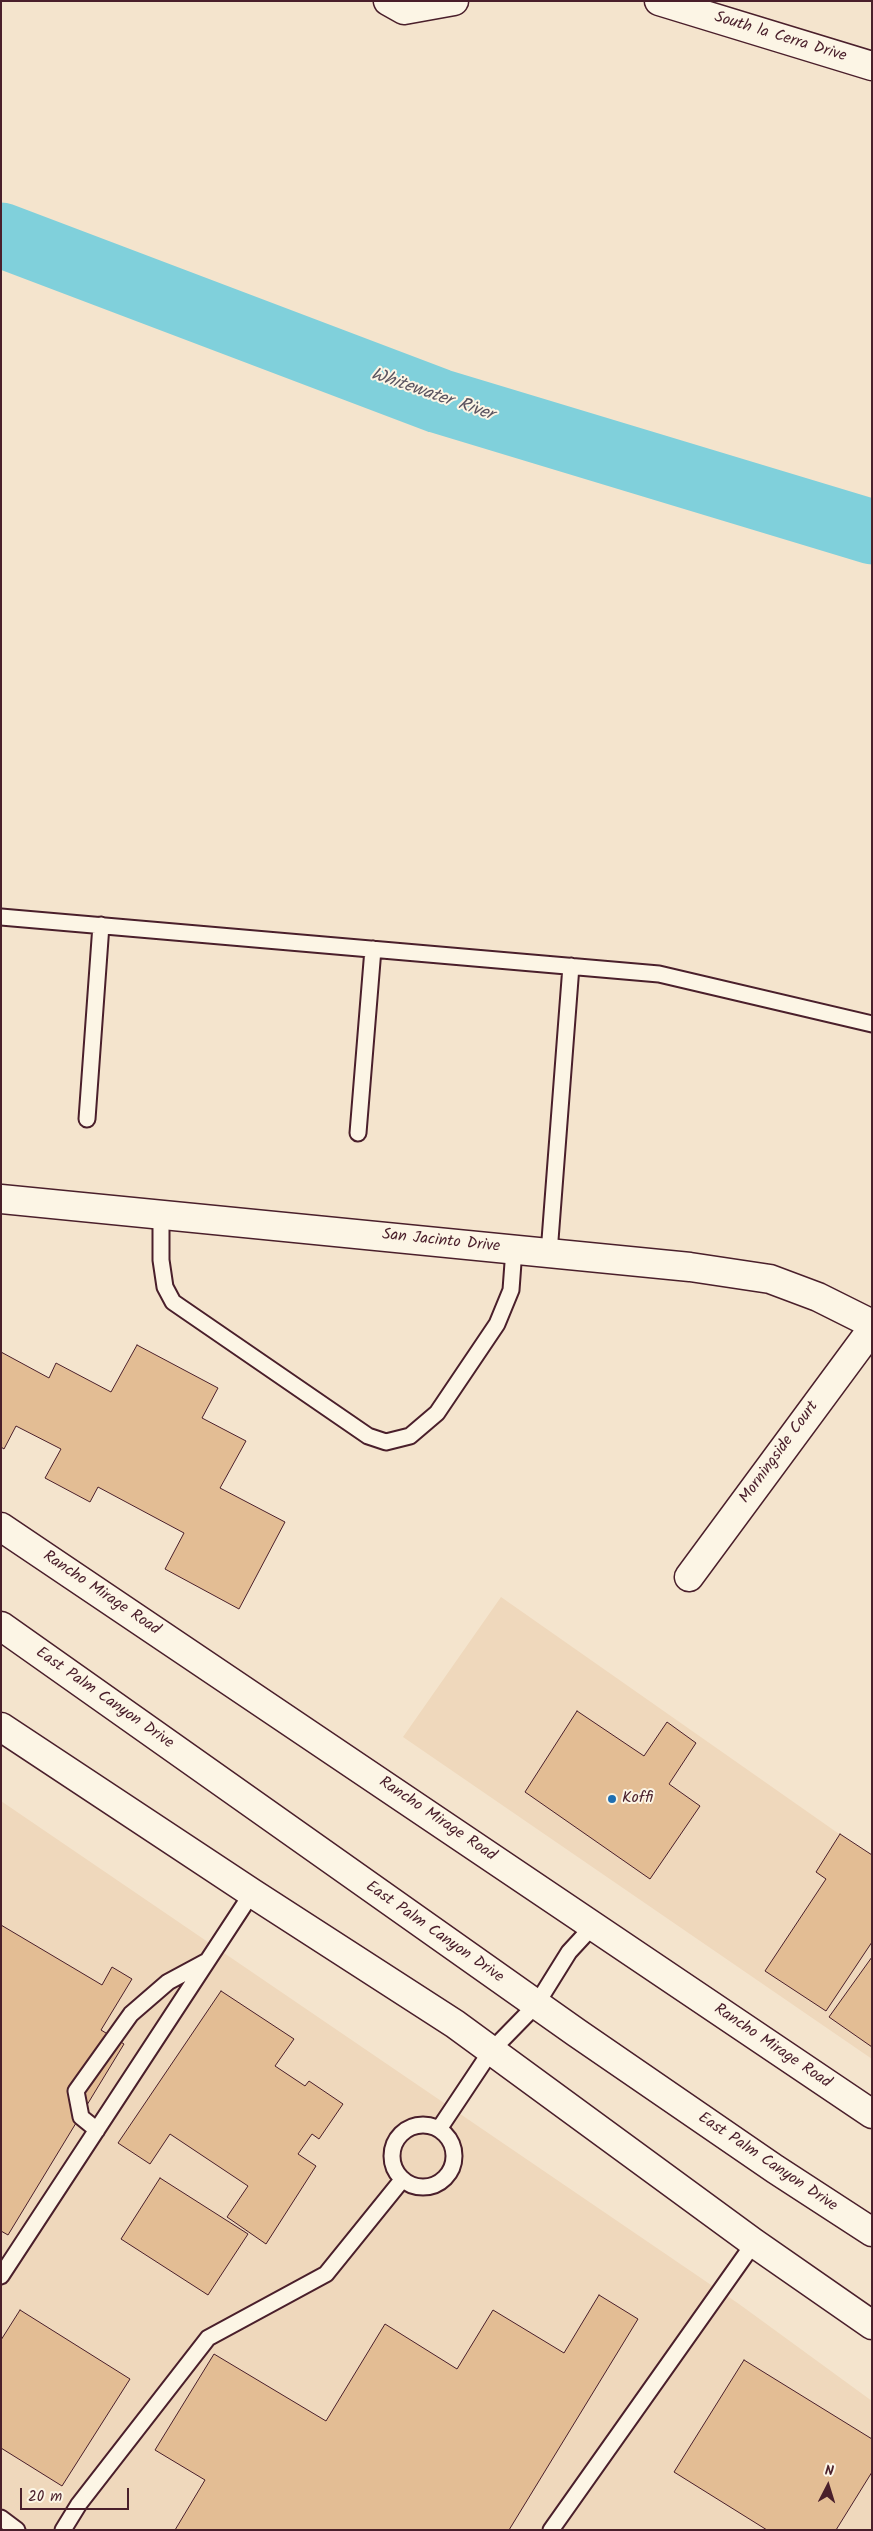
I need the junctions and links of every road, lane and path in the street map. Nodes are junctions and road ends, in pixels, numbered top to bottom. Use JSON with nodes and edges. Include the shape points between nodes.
{"nodes":[{"id":1,"x":388,"y":1,"type":"edge"},
{"id":2,"x":454,"y":1,"type":"edge"},
{"id":3,"x":659,"y":1,"type":"edge"},
{"id":4,"x":872,"y":66,"type":"edge"},
{"id":5,"x":1,"y":917,"type":"edge"},
{"id":6,"x":101,"y":925,"type":"junction"},
{"id":7,"x":373,"y":948,"type":"junction"},
{"id":8,"x":571,"y":966,"type":"junction"},
{"id":9,"x":872,"y":1024,"type":"edge"},
{"id":10,"x":87,"y":1119,"type":"dead end"},
{"id":11,"x":358,"y":1133,"type":"dead end"},
{"id":12,"x":1,"y":1199,"type":"edge"},
{"id":13,"x":161,"y":1215,"type":"junction"},
{"id":14,"x":514,"y":1249,"type":"junction"},
{"id":15,"x":549,"y":1253,"type":"junction"},
{"id":16,"x":872,"y":1324,"type":"edge"},
{"id":17,"x":872,"y":1329,"type":"edge"},
{"id":18,"x":1,"y":1527,"type":"edge"},
{"id":19,"x":689,"y":1577,"type":"dead end"},
{"id":20,"x":1,"y":1626,"type":"edge"},
{"id":21,"x":1,"y":1727,"type":"edge"},
{"id":22,"x":252,"y":1893,"type":"junction"},
{"id":23,"x":593,"y":1926,"type":"junction"},
{"id":24,"x":208,"y":1960,"type":"junction"},
{"id":25,"x":536,"y":2005,"type":"junction"},
{"id":26,"x":491,"y":2051,"type":"junction"},
{"id":27,"x":872,"y":2114,"type":"edge"},
{"id":28,"x":439,"y":2129,"type":"junction"},
{"id":29,"x":97,"y":2130,"type":"junction"},
{"id":30,"x":402,"y":2180,"type":"junction"},
{"id":31,"x":872,"y":2232,"type":"edge"},
{"id":32,"x":754,"y":2243,"type":"junction"},
{"id":33,"x":1,"y":2276,"type":"edge"},
{"id":34,"x":872,"y":2325,"type":"edge"},
{"id":35,"x":1,"y":2518,"type":"edge"},
{"id":36,"x":17,"y":2530,"type":"edge"},
{"id":37,"x":63,"y":2530,"type":"edge"},
{"id":38,"x":551,"y":2530,"type":"edge"}],
"edges":[{"from":1,"to":2,"type":"street","via":[[404,10]]},
{"from":3,"to":4,"type":"street","name":"South la Cerra Drive"},
{"from":5,"to":6,"type":"lane"},
{"from":6,"to":7,"type":"lane"},
{"from":6,"to":10,"type":"lane"},
{"from":7,"to":8,"type":"lane"},
{"from":7,"to":11,"type":"lane"},
{"from":8,"to":9,"type":"lane","via":[[659,974]]},
{"from":8,"to":15,"type":"lane"},
{"from":12,"to":13,"type":"street","name":"San Jacinto Drive"},
{"from":13,"to":14,"type":"street","name":"San Jacinto Drive"},
{"from":13,"to":14,"type":"lane","via":[[161,1260],[165,1287],[173,1302],[368,1436],[386,1442],[410,1436],[437,1413],[497,1324],[510,1290]]},
{"from":14,"to":15,"type":"street","name":"San Jacinto Drive"},
{"from":15,"to":16,"type":"street","name":"San Jacinto Drive","via":[[690,1267],[770,1279],[818,1297]]},
{"from":17,"to":19,"type":"street","name":"Morningside Court"},
{"from":18,"to":23,"type":"street","name":"Rancho Mirage Road"},
{"from":20,"to":25,"type":"street","name":"East Palm Canyon Drive"},
{"from":21,"to":22,"type":"street"},
{"from":22,"to":24,"type":"lane"},
{"from":22,"to":26,"type":"street","via":[[455,2024]]},
{"from":23,"to":25,"type":"lane","via":[[568,1952]]},
{"from":23,"to":27,"type":"street","name":"Rancho Mirage Road"},
{"from":24,"to":29,"type":"lane"},
{"from":24,"to":29,"type":"lane","via":[[168,1982],[130,2014],[76,2091],[81,2117]]},
{"from":25,"to":26,"type":"lane"},
{"from":25,"to":31,"type":"street","name":"East Palm Canyon Drive"},
{"from":26,"to":28,"type":"lane"},
{"from":26,"to":32,"type":"street"},
{"from":28,"to":30,"type":"lane","via":[[417,2126],[399,2136],[392,2154],[393,2164]]},
{"from":28,"to":30,"type":"lane","via":[[452,2143],[454,2163],[450,2173],[434,2186],[423,2188]]},
{"from":29,"to":33,"type":"lane"},
{"from":30,"to":37,"type":"lane","via":[[326,2274],[208,2338],[78,2504]]},
{"from":32,"to":34,"type":"street"},
{"from":32,"to":38,"type":"lane"},
{"from":35,"to":36,"type":"lane"}]}
